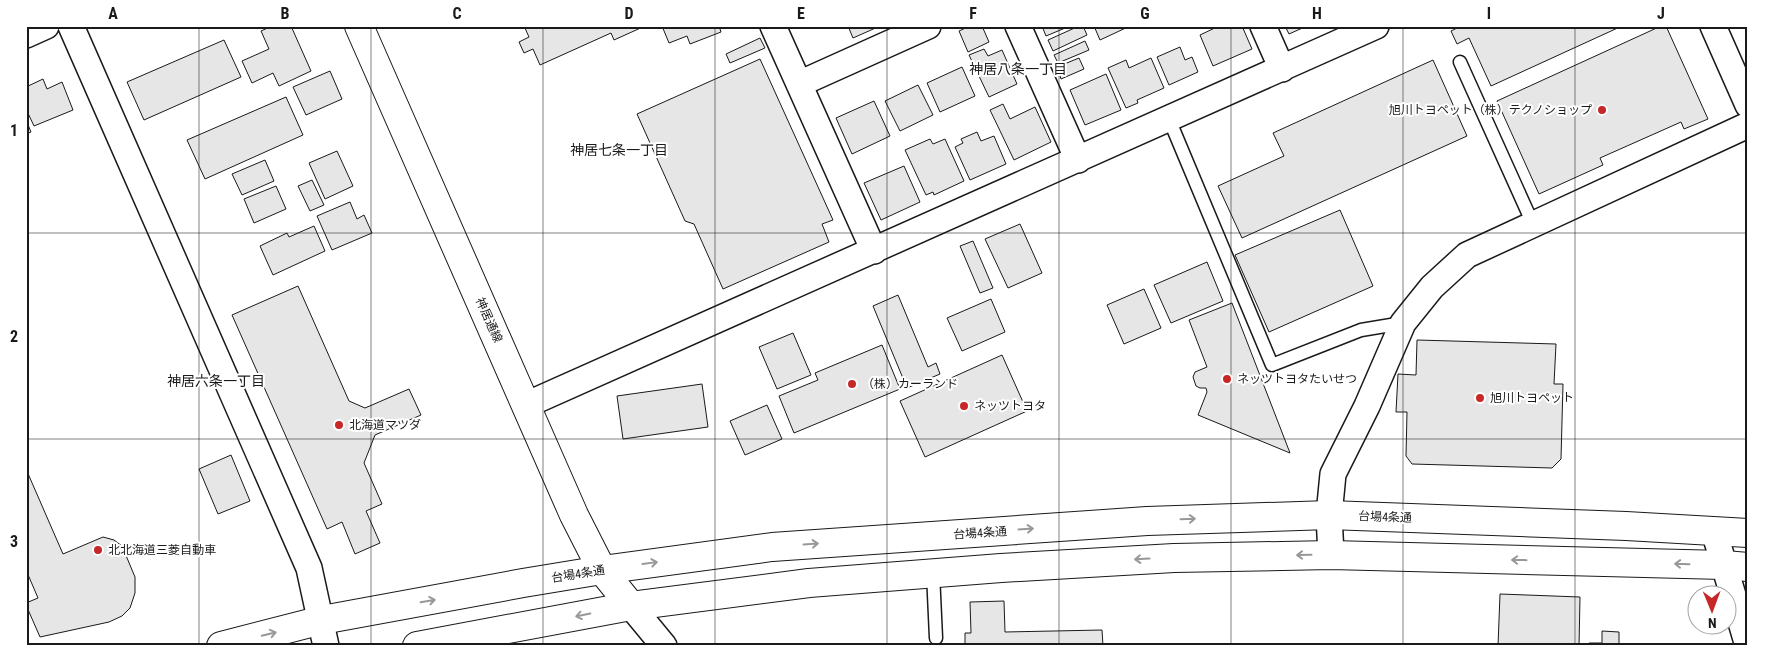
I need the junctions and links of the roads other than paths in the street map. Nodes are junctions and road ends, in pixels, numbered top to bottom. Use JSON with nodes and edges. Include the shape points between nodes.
{"nodes":[{"id":1,"x":46,"y":26,"type":"edge"},
{"id":2,"x":71,"y":26,"type":"edge"},
{"id":3,"x":359,"y":26,"type":"edge"},
{"id":4,"x":774,"y":26,"type":"edge"},
{"id":5,"x":928,"y":26,"type":"edge"},
{"id":6,"x":1018,"y":26,"type":"edge"},
{"id":7,"x":1263,"y":26,"type":"edge"},
{"id":8,"x":1376,"y":26,"type":"edge"},
{"id":9,"x":1713,"y":26,"type":"edge"},
{"id":10,"x":26,"y":35,"type":"edge"},
{"id":11,"x":1460,"y":62,"type":"dead end"},
{"id":12,"x":1282,"y":68,"type":"junction"},
{"id":13,"x":799,"y":84,"type":"junction"},
{"id":14,"x":1748,"y":105,"type":"edge"},
{"id":15,"x":1169,"y":119,"type":"junction"},
{"id":16,"x":1748,"y":125,"type":"edge"},
{"id":17,"x":1078,"y":160,"type":"junction"},
{"id":18,"x":1533,"y":224,"type":"junction"},
{"id":19,"x":874,"y":251,"type":"junction"},
{"id":20,"x":1403,"y":323,"type":"junction"},
{"id":21,"x":526,"y":405,"type":"junction"},
{"id":22,"x":1329,"y":515,"type":"junction"},
{"id":23,"x":1714,"y":531,"type":"junction"},
{"id":24,"x":1748,"y":533,"type":"edge"},
{"id":25,"x":1331,"y":555,"type":"junction"},
{"id":26,"x":1736,"y":566,"type":"edge"},
{"id":27,"x":602,"y":570,"type":"junction"},
{"id":28,"x":933,"y":573,"type":"junction"},
{"id":29,"x":630,"y":606,"type":"junction"},
{"id":30,"x":324,"y":633,"type":"edge"},
{"id":31,"x":936,"y":638,"type":"dead end"},
{"id":32,"x":222,"y":646,"type":"edge"},
{"id":33,"x":417,"y":646,"type":"edge"},
{"id":34,"x":664,"y":646,"type":"edge"},
{"id":35,"x":1748,"y":646,"type":"edge"}],
"edges":[{"from":1,"to":10,"type":"street"},
{"from":2,"to":30,"type":"street","via":[[309,568]]},
{"from":3,"to":21,"type":"main road","name":"神居通線"},
{"from":4,"to":13,"type":"street"},
{"from":5,"to":13,"type":"street"},
{"from":6,"to":17,"type":"street"},
{"from":7,"to":12,"type":"street"},
{"from":8,"to":12,"type":"street"},
{"from":9,"to":14,"type":"street"},
{"from":11,"to":18,"type":"lane"},
{"from":12,"to":15,"type":"street"},
{"from":13,"to":19,"type":"street"},
{"from":15,"to":17,"type":"street"},
{"from":15,"to":20,"type":"lane","via":[[1272,365],[1361,330]]},
{"from":16,"to":18,"type":"street"},
{"from":17,"to":19,"type":"street"},
{"from":18,"to":20,"type":"street","via":[[1467,255],[1432,287]]},
{"from":19,"to":21,"type":"street"},
{"from":20,"to":22,"type":"street","via":[[1333,474]]},
{"from":21,"to":27,"type":"main road","name":"神居通線"},
{"from":22,"to":23,"type":"main road","name":"台場4条通"},
{"from":22,"to":25,"type":"street"},
{"from":27,"to":22,"type":"main road","name":"台場4条通","one_way":true,"via":[[772,547],[1147,521]]},
{"from":23,"to":24,"type":"main road","name":"台場4条通"},
{"from":23,"to":26,"type":"street"},
{"from":26,"to":25,"type":"main road","one_way":true},
{"from":25,"to":28,"type":"main road","one_way":true,"via":[[1174,558]]},
{"from":26,"to":35,"type":"street"},
{"from":27,"to":29,"type":"main road","name":"神居通線"},
{"from":30,"to":27,"type":"main road","name":"台場4条通","one_way":true},
{"from":28,"to":29,"type":"main road","via":[[809,583]]},
{"from":28,"to":31,"type":"lane"},
{"from":29,"to":33,"type":"main road","one_way":true},
{"from":29,"to":34,"type":"street"},
{"from":32,"to":30,"type":"main road","name":"台場4条通","one_way":true}]}
